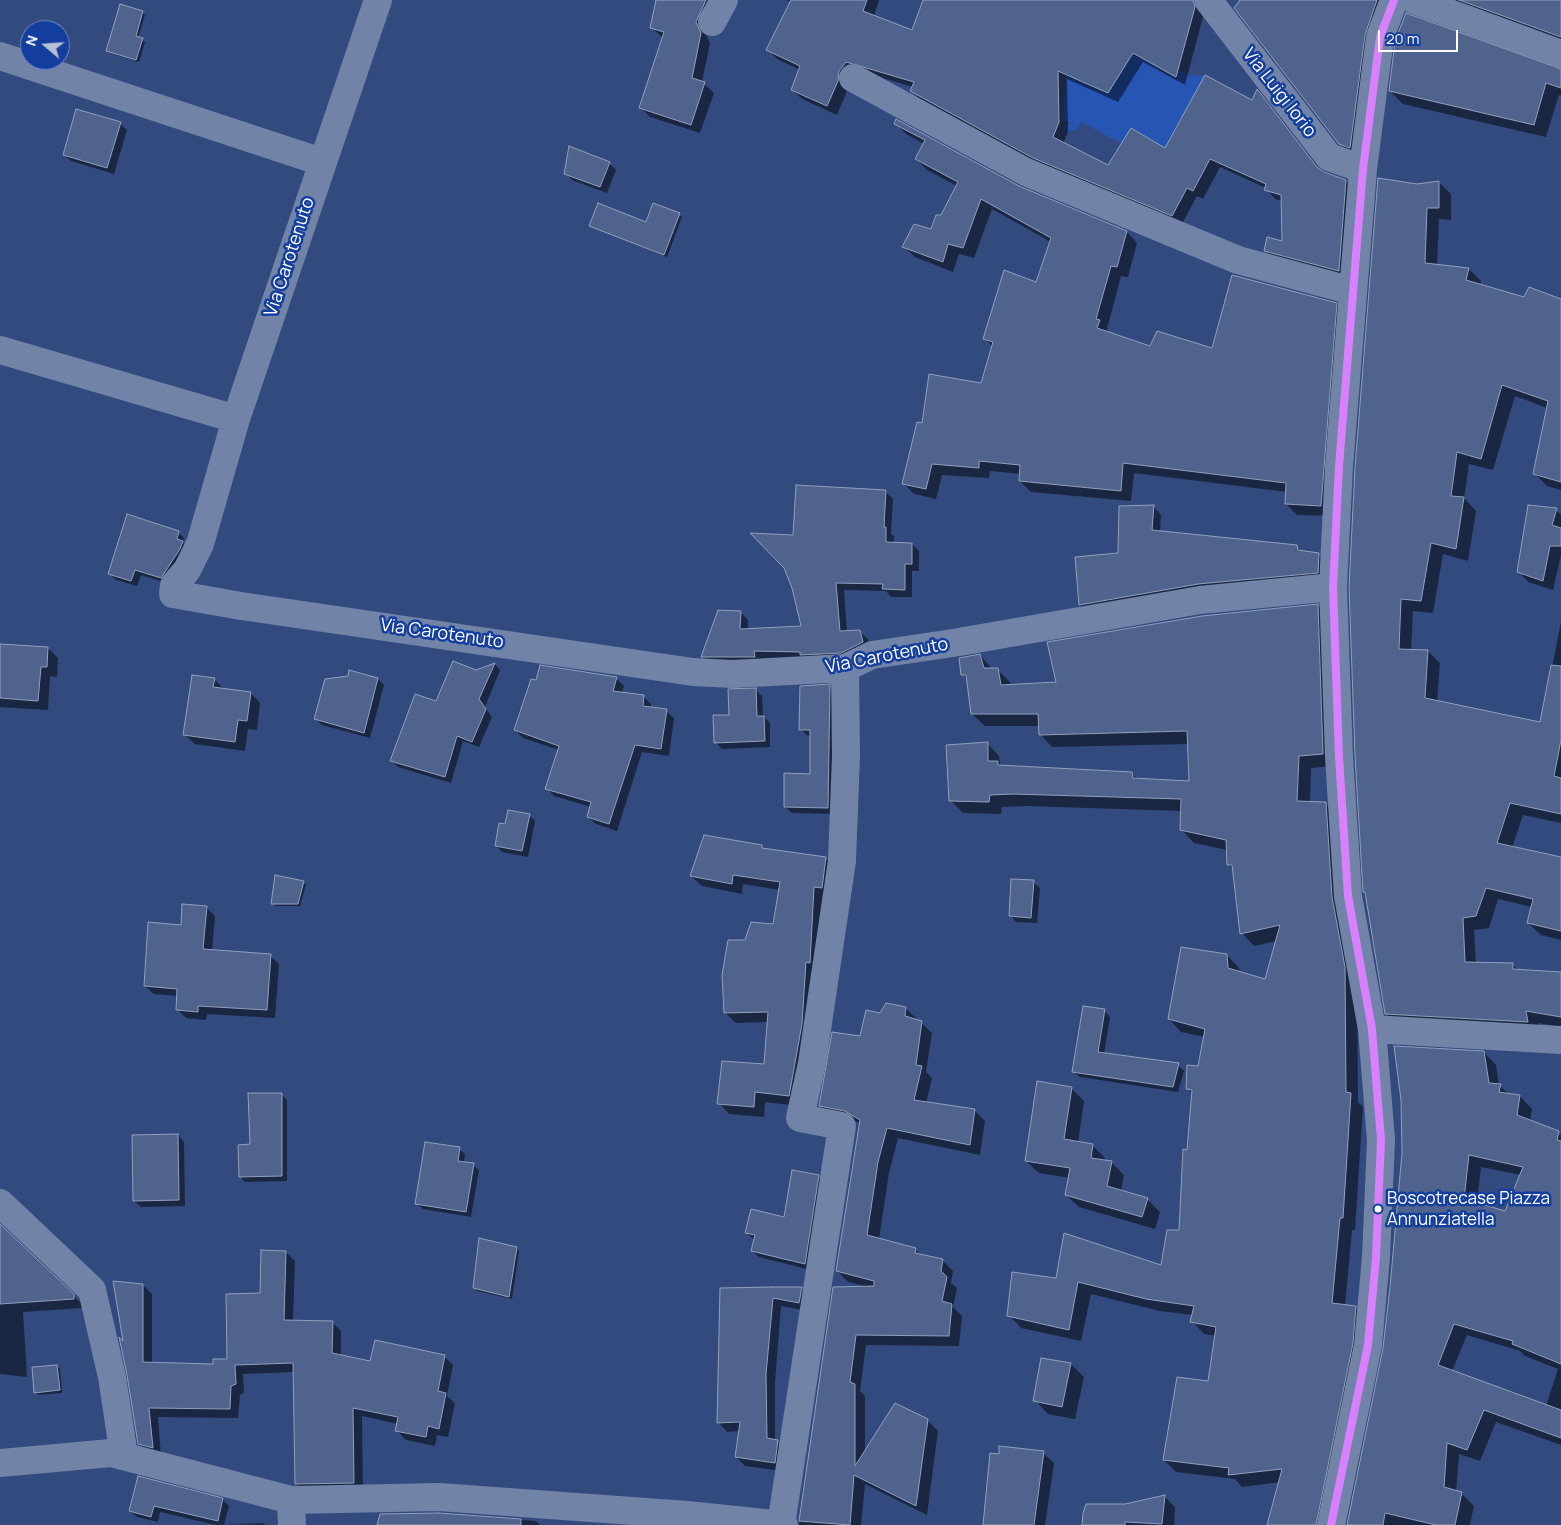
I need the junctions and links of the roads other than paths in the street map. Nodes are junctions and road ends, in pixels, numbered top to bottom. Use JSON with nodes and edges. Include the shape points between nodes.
{"nodes":[{"id":1,"x":378,"y":0,"type":"edge"},
{"id":2,"x":1208,"y":0,"type":"edge"},
{"id":3,"x":1394,"y":0,"type":"edge"},
{"id":4,"x":1414,"y":0,"type":"edge"},
{"id":5,"x":1561,"y":54,"type":"edge"},
{"id":6,"x":0,"y":56,"type":"edge"},
{"id":7,"x":853,"y":78,"type":"dead end"},
{"id":8,"x":322,"y":162,"type":"junction"},
{"id":9,"x":1363,"y":169,"type":"junction"},
{"id":10,"x":1353,"y":291,"type":"junction"},
{"id":11,"x":0,"y":350,"type":"edge"},
{"id":12,"x":236,"y":419,"type":"junction"},
{"id":13,"x":1333,"y":587,"type":"junction"},
{"id":14,"x":845,"y":668,"type":"junction"},
{"id":15,"x":1372,"y":1029,"type":"junction"},
{"id":16,"x":1561,"y":1040,"type":"edge"},
{"id":17,"x":0,"y":1203,"type":"edge"},
{"id":18,"x":124,"y":1456,"type":"junction"},
{"id":19,"x":0,"y":1463,"type":"edge"},
{"id":20,"x":291,"y":1512,"type":"edge"},
{"id":21,"x":782,"y":1525,"type":"edge"},
{"id":22,"x":1331,"y":1525,"type":"edge"}],
"edges":[{"from":1,"to":8,"type":"street","name":"Via Carotenuto"},
{"from":2,"to":9,"type":"street","name":"Via Luigi Iorio","via":[[1328,157]]},
{"from":3,"to":9,"type":"street","via":[[1380,37]]},
{"from":4,"to":5,"type":"street"},
{"from":6,"to":8,"type":"street"},
{"from":7,"to":10,"type":"street","via":[[1026,172],[1238,260]]},
{"from":8,"to":12,"type":"street","name":"Via Carotenuto"},
{"from":9,"to":10,"type":"street"},
{"from":10,"to":13,"type":"street"},
{"from":11,"to":12,"type":"street"},
{"from":12,"to":14,"type":"street","name":"Via Carotenuto","via":[[200,544],[187,570],[174,585],[173,594],[693,672],[733,674]]},
{"from":13,"to":14,"type":"street","name":"Via Carotenuto","via":[[1200,600],[872,655]]},
{"from":13,"to":15,"type":"street","via":[[1348,896]]},
{"from":14,"to":21,"type":"street","via":[[846,756],[841,870],[812,1063],[800,1118],[842,1126]]},
{"from":15,"to":16,"type":"street"},
{"from":15,"to":22,"type":"street","via":[[1381,1140],[1376,1257],[1368,1345]]},
{"from":17,"to":18,"type":"street","via":[[92,1290],[112,1377]]},
{"from":18,"to":19,"type":"street","via":[[111,1453]]},
{"from":18,"to":20,"type":"street"},
{"from":20,"to":21,"type":"street","via":[[439,1497]]}]}
